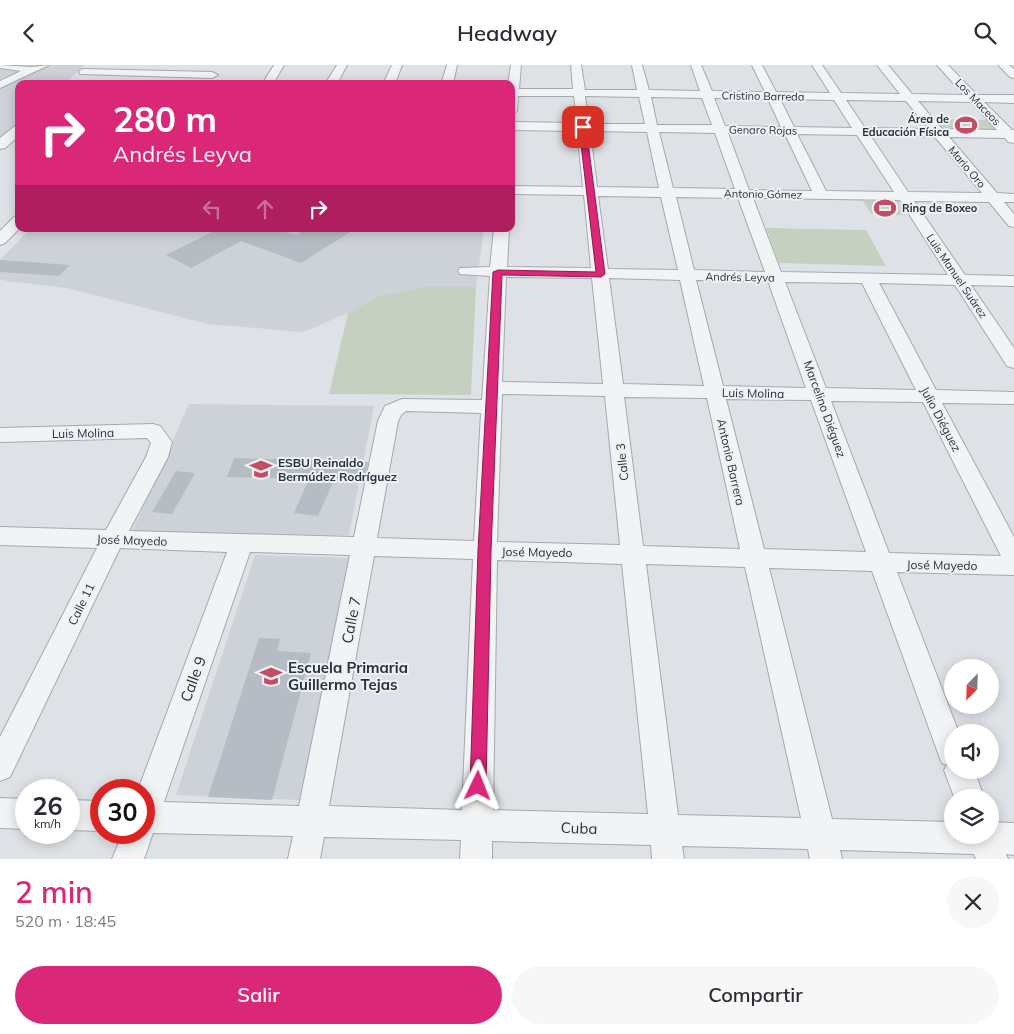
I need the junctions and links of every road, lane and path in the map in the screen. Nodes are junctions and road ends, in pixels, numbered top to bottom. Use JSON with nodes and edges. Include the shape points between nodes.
{"nodes":[{"id":1,"x":0,"y":65,"type":"edge"},
{"id":2,"x":44,"y":65,"type":"edge"},
{"id":3,"x":162,"y":65,"type":"edge"},
{"id":4,"x":221,"y":65,"type":"edge"},
{"id":5,"x":279,"y":65,"type":"edge"},
{"id":6,"x":342,"y":65,"type":"edge"},
{"id":7,"x":397,"y":65,"type":"edge"},
{"id":8,"x":452,"y":65,"type":"edge"},
{"id":9,"x":516,"y":65,"type":"edge"},
{"id":10,"x":576,"y":65,"type":"edge"},
{"id":11,"x":637,"y":65,"type":"edge"},
{"id":12,"x":696,"y":65,"type":"edge"},
{"id":13,"x":757,"y":65,"type":"edge"},
{"id":14,"x":817,"y":65,"type":"edge"},
{"id":15,"x":882,"y":65,"type":"edge"},
{"id":16,"x":942,"y":65,"type":"edge"},
{"id":17,"x":1003,"y":65,"type":"edge"},
{"id":18,"x":32,"y":70,"type":"junction"},
{"id":19,"x":85,"y":72,"type":"edge"},
{"id":20,"x":154,"y":74,"type":"junction"},
{"id":21,"x":1014,"y":75,"type":"edge"},
{"id":22,"x":209,"y":79,"type":"edge"},
{"id":23,"x":149,"y":80,"type":"edge"},
{"id":24,"x":270,"y":80,"type":"edge"},
{"id":25,"x":333,"y":80,"type":"edge"},
{"id":26,"x":391,"y":80,"type":"edge"},
{"id":27,"x":448,"y":80,"type":"edge"},
{"id":28,"x":514,"y":80,"type":"edge"},
{"id":29,"x":0,"y":85,"type":"edge"},
{"id":30,"x":515,"y":93,"type":"edge"},
{"id":31,"x":579,"y":93,"type":"junction"},
{"id":32,"x":644,"y":94,"type":"junction"},
{"id":33,"x":707,"y":95,"type":"junction"},
{"id":34,"x":772,"y":96,"type":"junction"},
{"id":35,"x":838,"y":97,"type":"junction"},
{"id":36,"x":909,"y":98,"type":"junction"},
{"id":37,"x":974,"y":99,"type":"junction"},
{"id":38,"x":1014,"y":99,"type":"edge"},
{"id":39,"x":515,"y":126,"type":"edge"},
{"id":40,"x":583,"y":127,"type":"junction"},
{"id":41,"x":652,"y":128,"type":"junction"},
{"id":42,"x":721,"y":129,"type":"junction"},
{"id":43,"x":790,"y":131,"type":"junction"},
{"id":44,"x":15,"y":132,"type":"edge"},
{"id":45,"x":861,"y":132,"type":"junction"},
{"id":46,"x":938,"y":133,"type":"junction"},
{"id":47,"x":1012,"y":136,"type":"edge"},
{"id":48,"x":1,"y":143,"type":"edge"},
{"id":49,"x":515,"y":190,"type":"edge"},
{"id":50,"x":591,"y":192,"type":"junction"},
{"id":51,"x":668,"y":193,"type":"junction"},
{"id":52,"x":745,"y":194,"type":"junction"},
{"id":53,"x":821,"y":195,"type":"junction"},
{"id":54,"x":904,"y":196,"type":"junction"},
{"id":55,"x":993,"y":198,"type":"junction"},
{"id":56,"x":1014,"y":198,"type":"edge"},
{"id":57,"x":1014,"y":223,"type":"edge"},
{"id":58,"x":15,"y":224,"type":"edge"},
{"id":59,"x":502,"y":232,"type":"edge"},
{"id":60,"x":0,"y":240,"type":"edge"},
{"id":61,"x":466,"y":271,"type":"dead end"},
{"id":62,"x":498,"y":272,"type":"junction"},
{"id":63,"x":601,"y":274,"type":"junction"},
{"id":64,"x":688,"y":276,"type":"junction"},
{"id":65,"x":776,"y":278,"type":"junction"},
{"id":66,"x":868,"y":279,"type":"junction"},
{"id":67,"x":960,"y":281,"type":"junction"},
{"id":68,"x":1014,"y":281,"type":"edge"},
{"id":69,"x":1014,"y":362,"type":"edge"},
{"id":70,"x":613,"y":390,"type":"junction"},
{"id":71,"x":715,"y":392,"type":"junction"},
{"id":72,"x":819,"y":394,"type":"junction"},
{"id":73,"x":493,"y":397,"type":"junction"},
{"id":74,"x":930,"y":397,"type":"junction"},
{"id":75,"x":1014,"y":399,"type":"edge"},
{"id":76,"x":392,"y":411,"type":"joint"},
{"id":77,"x":0,"y":435,"type":"edge"},
{"id":78,"x":162,"y":442,"type":"joint"},
{"id":79,"x":0,"y":536,"type":"edge"},
{"id":80,"x":113,"y":539,"type":"junction"},
{"id":81,"x":242,"y":543,"type":"junction"},
{"id":82,"x":365,"y":547,"type":"junction"},
{"id":83,"x":485,"y":551,"type":"junction"},
{"id":84,"x":632,"y":554,"type":"junction"},
{"id":85,"x":1014,"y":559,"type":"edge"},
{"id":86,"x":754,"y":560,"type":"junction"},
{"id":87,"x":882,"y":564,"type":"junction"},
{"id":88,"x":1014,"y":566,"type":"edge"},
{"id":89,"x":944,"y":731,"type":"edge"},
{"id":90,"x":0,"y":767,"type":"edge"},
{"id":91,"x":155,"y":785,"type":"edge"},
{"id":92,"x":0,"y":813,"type":"edge"},
{"id":93,"x":15,"y":814,"type":"edge"},
{"id":94,"x":155,"y":816,"type":"edge"},
{"id":95,"x":311,"y":822,"type":"junction"},
{"id":96,"x":477,"y":825,"type":"junction"},
{"id":97,"x":134,"y":844,"type":"edge"},
{"id":98,"x":950,"y":844,"type":"edge"},
{"id":99,"x":666,"y":845,"type":"edge"},
{"id":100,"x":823,"y":847,"type":"edge"},
{"id":101,"x":128,"y":859,"type":"edge"},
{"id":102,"x":304,"y":859,"type":"edge"},
{"id":103,"x":476,"y":859,"type":"edge"}],
"edges":[{"from":1,"to":18,"type":"street"},
{"from":2,"to":18,"type":"street"},
{"from":3,"to":20,"type":"street"},
{"from":4,"to":22,"type":"street"},
{"from":5,"to":24,"type":"street"},
{"from":6,"to":25,"type":"street"},
{"from":7,"to":26,"type":"street"},
{"from":8,"to":27,"type":"street"},
{"from":9,"to":28,"type":"street"},
{"from":10,"to":31,"type":"street","name":"Calle 3"},
{"from":11,"to":32,"type":"street","name":"Antonio Barrera"},
{"from":12,"to":33,"type":"street","name":"Marcelino Diéguez"},
{"from":13,"to":34,"type":"street"},
{"from":14,"to":35,"type":"street","name":"Luis Manuel Suárez"},
{"from":15,"to":36,"type":"street","name":"Mario Oro"},
{"from":16,"to":37,"type":"street","name":"Los Maceos"},
{"from":17,"to":21,"type":"street"},
{"from":18,"to":29,"type":"street"},
{"from":19,"to":20,"type":"street"},
{"from":20,"to":22,"type":"street"},
{"from":20,"to":23,"type":"street"},
{"from":30,"to":31,"type":"street","name":"Cristino Barreda"},
{"from":31,"to":32,"type":"street","name":"Cristino Barreda"},
{"from":31,"to":40,"type":"street","name":"Calle 3"},
{"from":32,"to":33,"type":"street","name":"Cristino Barreda"},
{"from":32,"to":41,"type":"street","name":"Antonio Barrera"},
{"from":33,"to":34,"type":"street","name":"Cristino Barreda"},
{"from":33,"to":42,"type":"street","name":"Marcelino Diéguez"},
{"from":34,"to":35,"type":"street","name":"Cristino Barreda"},
{"from":34,"to":43,"type":"street"},
{"from":35,"to":36,"type":"street","name":"Cristino Barreda"},
{"from":35,"to":45,"type":"street","name":"Luis Manuel Suárez"},
{"from":36,"to":37,"type":"street","name":"Cristino Barreda"},
{"from":36,"to":46,"type":"street","name":"Mario Oro"},
{"from":37,"to":38,"type":"street","name":"Cristino Barreda"},
{"from":37,"to":47,"type":"street","name":"Los Maceos"},
{"from":39,"to":40,"type":"street","name":"Genaro Rojas"},
{"from":40,"to":41,"type":"street","name":"Genaro Rojas"},
{"from":40,"to":50,"type":"street","name":"Calle 3"},
{"from":41,"to":42,"type":"street","name":"Genaro Rojas"},
{"from":41,"to":51,"type":"street","name":"Antonio Barrera"},
{"from":42,"to":43,"type":"street","name":"Genaro Rojas"},
{"from":42,"to":52,"type":"street","name":"Marcelino Diéguez"},
{"from":43,"to":45,"type":"street","name":"Genaro Rojas"},
{"from":43,"to":53,"type":"street"},
{"from":44,"to":48,"type":"street"},
{"from":45,"to":46,"type":"street","name":"Genaro Rojas"},
{"from":45,"to":54,"type":"street","name":"Luis Manuel Suárez"},
{"from":46,"to":47,"type":"street","name":"Genaro Rojas"},
{"from":46,"to":55,"type":"street","name":"Mario Oro"},
{"from":49,"to":50,"type":"street","name":"Antonio Gómez"},
{"from":50,"to":51,"type":"street","name":"Antonio Gómez"},
{"from":50,"to":63,"type":"street","name":"Calle 3"},
{"from":51,"to":52,"type":"street","name":"Antonio Gómez"},
{"from":51,"to":64,"type":"street","name":"Antonio Barrera"},
{"from":52,"to":53,"type":"street","name":"Antonio Gómez"},
{"from":52,"to":65,"type":"street","name":"Marcelino Diéguez"},
{"from":53,"to":54,"type":"street","name":"Antonio Gómez"},
{"from":54,"to":55,"type":"street","name":"Antonio Gómez"},
{"from":54,"to":67,"type":"street","name":"Luis Manuel Suárez"},
{"from":55,"to":56,"type":"street","name":"Antonio Gómez"},
{"from":55,"to":57,"type":"street","name":"Mario Oro"},
{"from":58,"to":60,"type":"street"},
{"from":59,"to":62,"type":"street"},
{"from":61,"to":62,"type":"street","name":"Andrés Leyva"},
{"from":62,"to":63,"type":"street","name":"Andrés Leyva"},
{"from":62,"to":73,"type":"street"},
{"from":63,"to":64,"type":"street","name":"Andrés Leyva"},
{"from":63,"to":70,"type":"street","name":"Calle 3"},
{"from":64,"to":65,"type":"street","name":"Andrés Leyva"},
{"from":64,"to":71,"type":"street","name":"Antonio Barrera"},
{"from":65,"to":66,"type":"street","name":"Andrés Leyva"},
{"from":65,"to":72,"type":"street","name":"Marcelino Diéguez"},
{"from":66,"to":67,"type":"street","name":"Andrés Leyva"},
{"from":66,"to":74,"type":"street","name":"Julio Diéguez"},
{"from":67,"to":68,"type":"street","name":"Andrés Leyva"},
{"from":67,"to":69,"type":"street","name":"Luis Manuel Suárez"},
{"from":70,"to":71,"type":"street","name":"Luis Molina"},
{"from":70,"to":73,"type":"street","name":"Luis Molina"},
{"from":70,"to":84,"type":"street","name":"Calle 3"},
{"from":71,"to":72,"type":"street","name":"Luis Molina"},
{"from":71,"to":86,"type":"street","name":"Antonio Barrera"},
{"from":72,"to":74,"type":"street","name":"Luis Molina"},
{"from":72,"to":87,"type":"street","name":"Marcelino Diéguez"},
{"from":73,"to":76,"type":"street","name":"Luis Molina","via":[[402,405]]},
{"from":73,"to":83,"type":"street"},
{"from":74,"to":75,"type":"street","name":"Luis Molina"},
{"from":74,"to":85,"type":"street","name":"Julio Diéguez"},
{"from":76,"to":82,"type":"street","name":"Calle 7"},
{"from":77,"to":78,"type":"street","name":"Luis Molina","via":[[153,431]]},
{"from":78,"to":80,"type":"street","name":"Calle 11"},
{"from":79,"to":80,"type":"street","name":"José Mayedo"},
{"from":80,"to":81,"type":"street","name":"José Mayedo"},
{"from":80,"to":90,"type":"street","name":"Calle 11"},
{"from":81,"to":82,"type":"street","name":"José Mayedo"},
{"from":81,"to":91,"type":"street","name":"Calle 9"},
{"from":82,"to":83,"type":"street","name":"José Mayedo"},
{"from":82,"to":95,"type":"street","name":"Calle 7"},
{"from":83,"to":84,"type":"street","name":"José Mayedo"},
{"from":83,"to":96,"type":"street"},
{"from":84,"to":86,"type":"street","name":"José Mayedo"},
{"from":84,"to":99,"type":"street","name":"Calle 3"},
{"from":86,"to":87,"type":"street","name":"José Mayedo"},
{"from":86,"to":100,"type":"street","name":"Antonio Barrera"},
{"from":87,"to":88,"type":"street","name":"José Mayedo"},
{"from":87,"to":89,"type":"street","name":"Marcelino Diéguez"},
{"from":92,"to":93,"type":"street"},
{"from":94,"to":95,"type":"street","name":"Cuba"},
{"from":95,"to":96,"type":"street","name":"Cuba"},
{"from":95,"to":102,"type":"street","name":"Calle 7"},
{"from":96,"to":99,"type":"street","name":"Cuba"},
{"from":96,"to":103,"type":"street"},
{"from":97,"to":101,"type":"street"},
{"from":98,"to":100,"type":"street","name":"Cuba"},
{"from":99,"to":100,"type":"street","name":"Cuba"}]}
